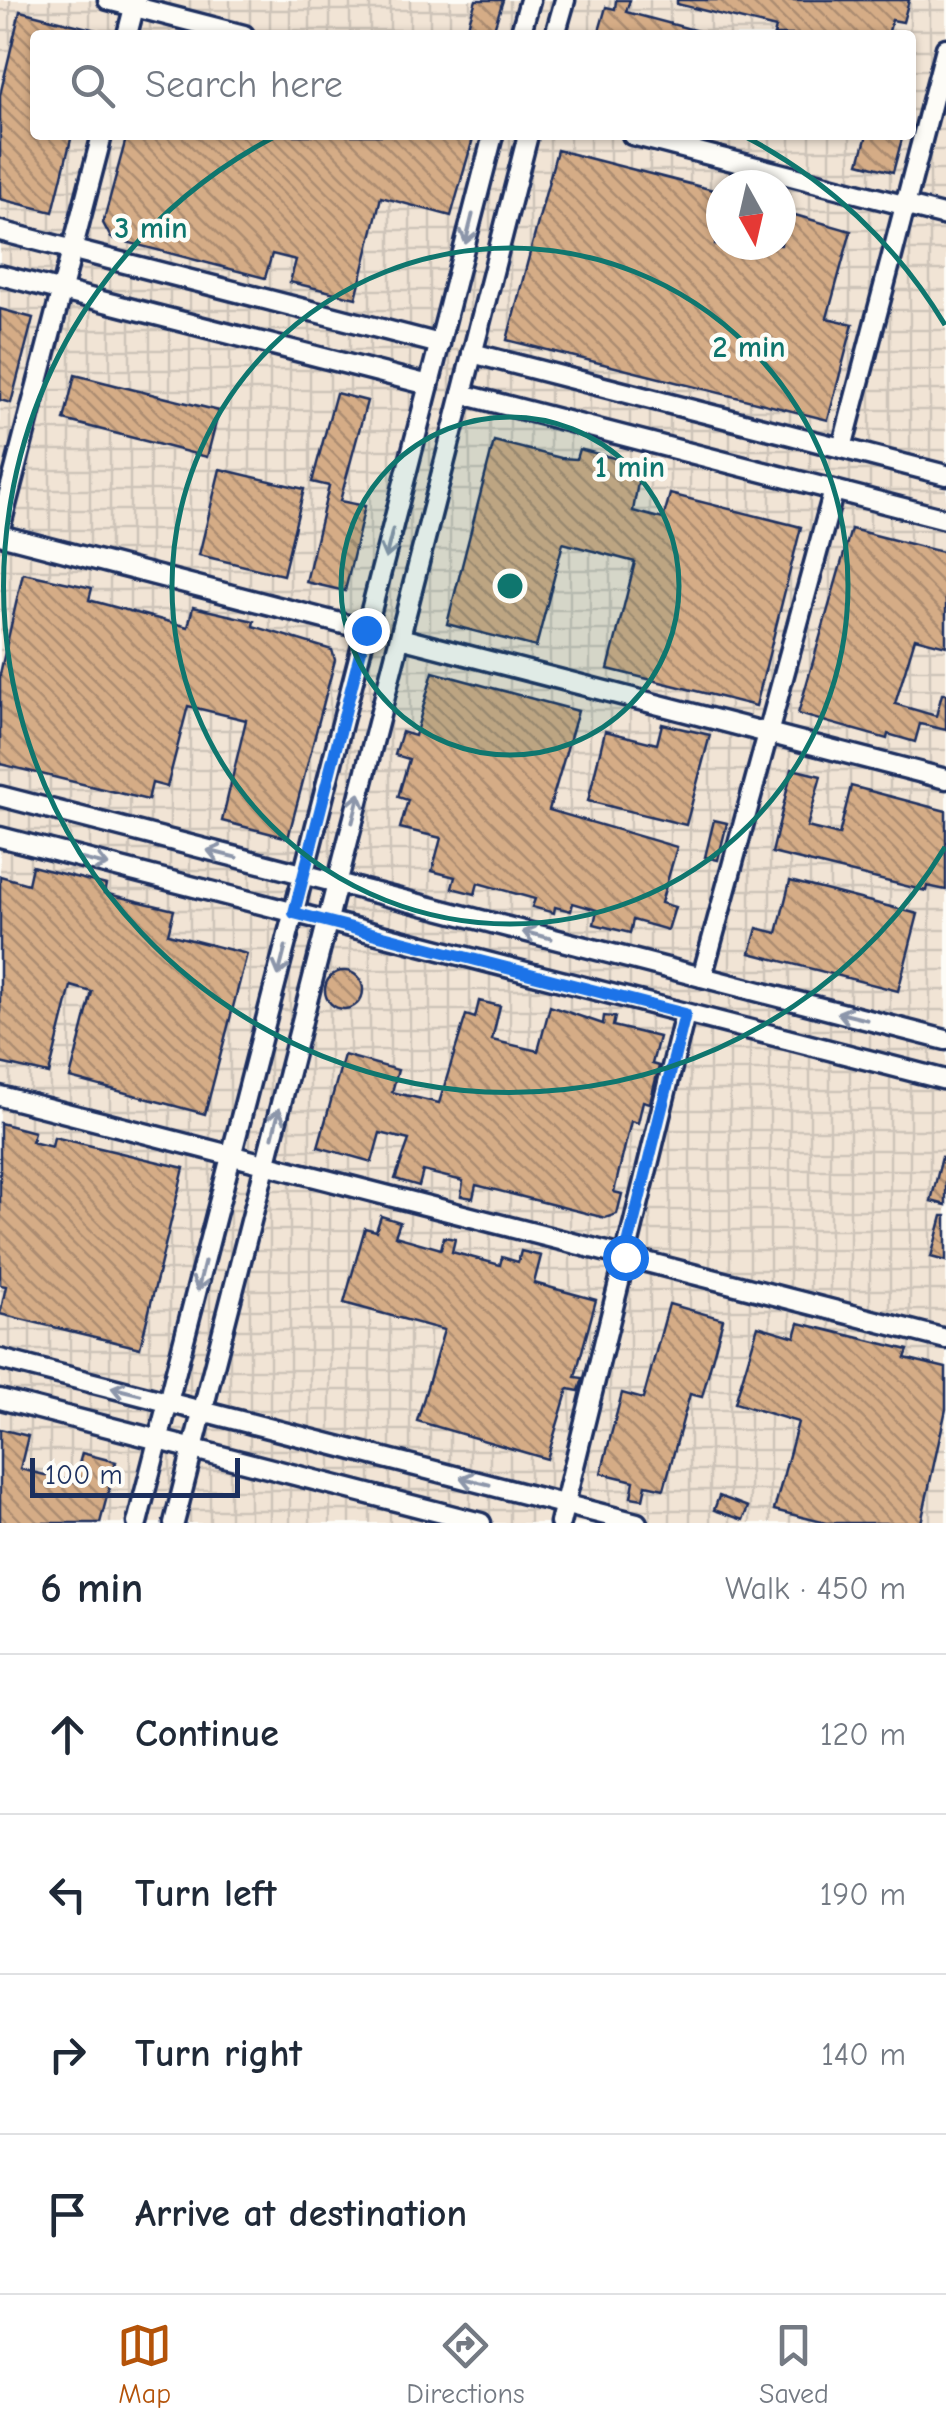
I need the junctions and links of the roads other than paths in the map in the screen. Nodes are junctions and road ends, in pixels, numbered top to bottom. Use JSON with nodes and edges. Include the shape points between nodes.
{"nodes":[{"id":1,"x":108,"y":0,"type":"edge"},
{"id":2,"x":530,"y":0,"type":"edge"},
{"id":3,"x":565,"y":0,"type":"edge"},
{"id":4,"x":136,"y":4,"type":"edge"},
{"id":5,"x":129,"y":30,"type":"edge"},
{"id":6,"x":227,"y":30,"type":"edge"},
{"id":7,"x":521,"y":30,"type":"edge"},
{"id":8,"x":556,"y":30,"type":"edge"},
{"id":9,"x":946,"y":48,"type":"edge"},
{"id":10,"x":101,"y":140,"type":"edge"},
{"id":11,"x":493,"y":140,"type":"edge"},
{"id":12,"x":527,"y":140,"type":"edge"},
{"id":13,"x":652,"y":140,"type":"edge"},
{"id":14,"x":905,"y":205,"type":"junction"},
{"id":15,"x":946,"y":216,"type":"edge"},
{"id":16,"x":0,"y":231,"type":"edge"},
{"id":17,"x":72,"y":250,"type":"junction"},
{"id":18,"x":0,"y":275,"type":"edge"},
{"id":19,"x":61,"y":290,"type":"junction"},
{"id":20,"x":440,"y":344,"type":"junction"},
{"id":21,"x":472,"y":353,"type":"junction"},
{"id":22,"x":429,"y":385,"type":"junction"},
{"id":23,"x":462,"y":394,"type":"junction"},
{"id":24,"x":842,"y":448,"type":"junction"},
{"id":25,"x":946,"y":475,"type":"edge"},
{"id":26,"x":834,"y":490,"type":"junction"},
{"id":27,"x":946,"y":518,"type":"edge"},
{"id":28,"x":0,"y":528,"type":"edge"},
{"id":29,"x":0,"y":536,"type":"edge"},
{"id":30,"x":366,"y":630,"type":"junction"},
{"id":31,"x":400,"y":638,"type":"junction"},
{"id":32,"x":771,"y":734,"type":"junction"},
{"id":33,"x":946,"y":779,"type":"edge"},
{"id":34,"x":0,"y":796,"type":"edge"},
{"id":35,"x":0,"y":837,"type":"edge"},
{"id":36,"x":304,"y":874,"type":"junction"},
{"id":37,"x":337,"y":883,"type":"junction"},
{"id":38,"x":294,"y":913,"type":"junction"},
{"id":39,"x":328,"y":922,"type":"junction"},
{"id":40,"x":702,"y":977,"type":"junction"},
{"id":41,"x":685,"y":1014,"type":"junction"},
{"id":42,"x":946,"y":1040,"type":"edge"},
{"id":43,"x":946,"y":1080,"type":"edge"},
{"id":44,"x":0,"y":1096,"type":"edge"},
{"id":45,"x":232,"y":1156,"type":"junction"},
{"id":46,"x":266,"y":1165,"type":"junction"},
{"id":47,"x":625,"y":1257,"type":"junction"},
{"id":48,"x":946,"y":1340,"type":"edge"},
{"id":49,"x":0,"y":1358,"type":"edge"},
{"id":50,"x":0,"y":1399,"type":"edge"},
{"id":51,"x":168,"y":1402,"type":"junction"},
{"id":52,"x":203,"y":1411,"type":"junction"},
{"id":53,"x":159,"y":1440,"type":"junction"},
{"id":54,"x":193,"y":1449,"type":"junction"},
{"id":55,"x":562,"y":1514,"type":"edge"},
{"id":56,"x":137,"y":1523,"type":"edge"},
{"id":57,"x":174,"y":1523,"type":"edge"},
{"id":58,"x":481,"y":1523,"type":"edge"},
{"id":59,"x":637,"y":1523,"type":"edge"}],
"edges":[{"from":1,"to":4,"type":"street"},
{"from":2,"to":7,"type":"street"},
{"from":3,"to":8,"type":"street"},
{"from":4,"to":5,"type":"street"},
{"from":4,"to":6,"type":"street"},
{"from":9,"to":14,"type":"street"},
{"from":10,"to":17,"type":"street"},
{"from":11,"to":20,"type":"street","one_way":true},
{"from":12,"to":21,"type":"street"},
{"from":13,"to":14,"type":"street"},
{"from":14,"to":15,"type":"street"},
{"from":14,"to":24,"type":"street"},
{"from":16,"to":17,"type":"street"},
{"from":17,"to":19,"type":"street"},
{"from":17,"to":20,"type":"street"},
{"from":18,"to":19,"type":"street"},
{"from":19,"to":22,"type":"street"},
{"from":19,"to":28,"type":"street"},
{"from":20,"to":22,"type":"street"},
{"from":21,"to":23,"type":"street"},
{"from":21,"to":24,"type":"street"},
{"from":22,"to":30,"type":"street","one_way":true},
{"from":23,"to":26,"type":"street"},
{"from":23,"to":31,"type":"street"},
{"from":24,"to":25,"type":"street"},
{"from":26,"to":27,"type":"street"},
{"from":26,"to":32,"type":"street"},
{"from":29,"to":30,"type":"street"},
{"from":30,"to":36,"type":"street"},
{"from":31,"to":32,"type":"street"},
{"from":37,"to":31,"type":"street","one_way":true},
{"from":32,"to":33,"type":"street"},
{"from":32,"to":40,"type":"street"},
{"from":36,"to":34,"type":"street","one_way":true},
{"from":35,"to":38,"type":"street","one_way":true},
{"from":36,"to":37,"type":"street"},
{"from":36,"to":38,"type":"street"},
{"from":37,"to":39,"type":"street"},
{"from":40,"to":37,"type":"street","one_way":true},
{"from":38,"to":39,"type":"street"},
{"from":38,"to":45,"type":"street","one_way":true},
{"from":39,"to":41,"type":"street"},
{"from":46,"to":39,"type":"street","one_way":true},
{"from":42,"to":40,"type":"street","one_way":true},
{"from":41,"to":43,"type":"street"},
{"from":41,"to":47,"type":"street"},
{"from":44,"to":45,"type":"street"},
{"from":45,"to":46,"type":"street"},
{"from":45,"to":51,"type":"street","one_way":true},
{"from":46,"to":47,"type":"street"},
{"from":46,"to":52,"type":"street"},
{"from":47,"to":48,"type":"street"},
{"from":47,"to":55,"type":"street"},
{"from":51,"to":49,"type":"street","one_way":true},
{"from":50,"to":53,"type":"street"},
{"from":51,"to":52,"type":"street"},
{"from":51,"to":53,"type":"street"},
{"from":52,"to":54,"type":"street"},
{"from":55,"to":52,"type":"street","one_way":true},
{"from":53,"to":54,"type":"street"},
{"from":53,"to":56,"type":"street"},
{"from":54,"to":57,"type":"street"},
{"from":54,"to":58,"type":"street"},
{"from":55,"to":59,"type":"street"}]}
